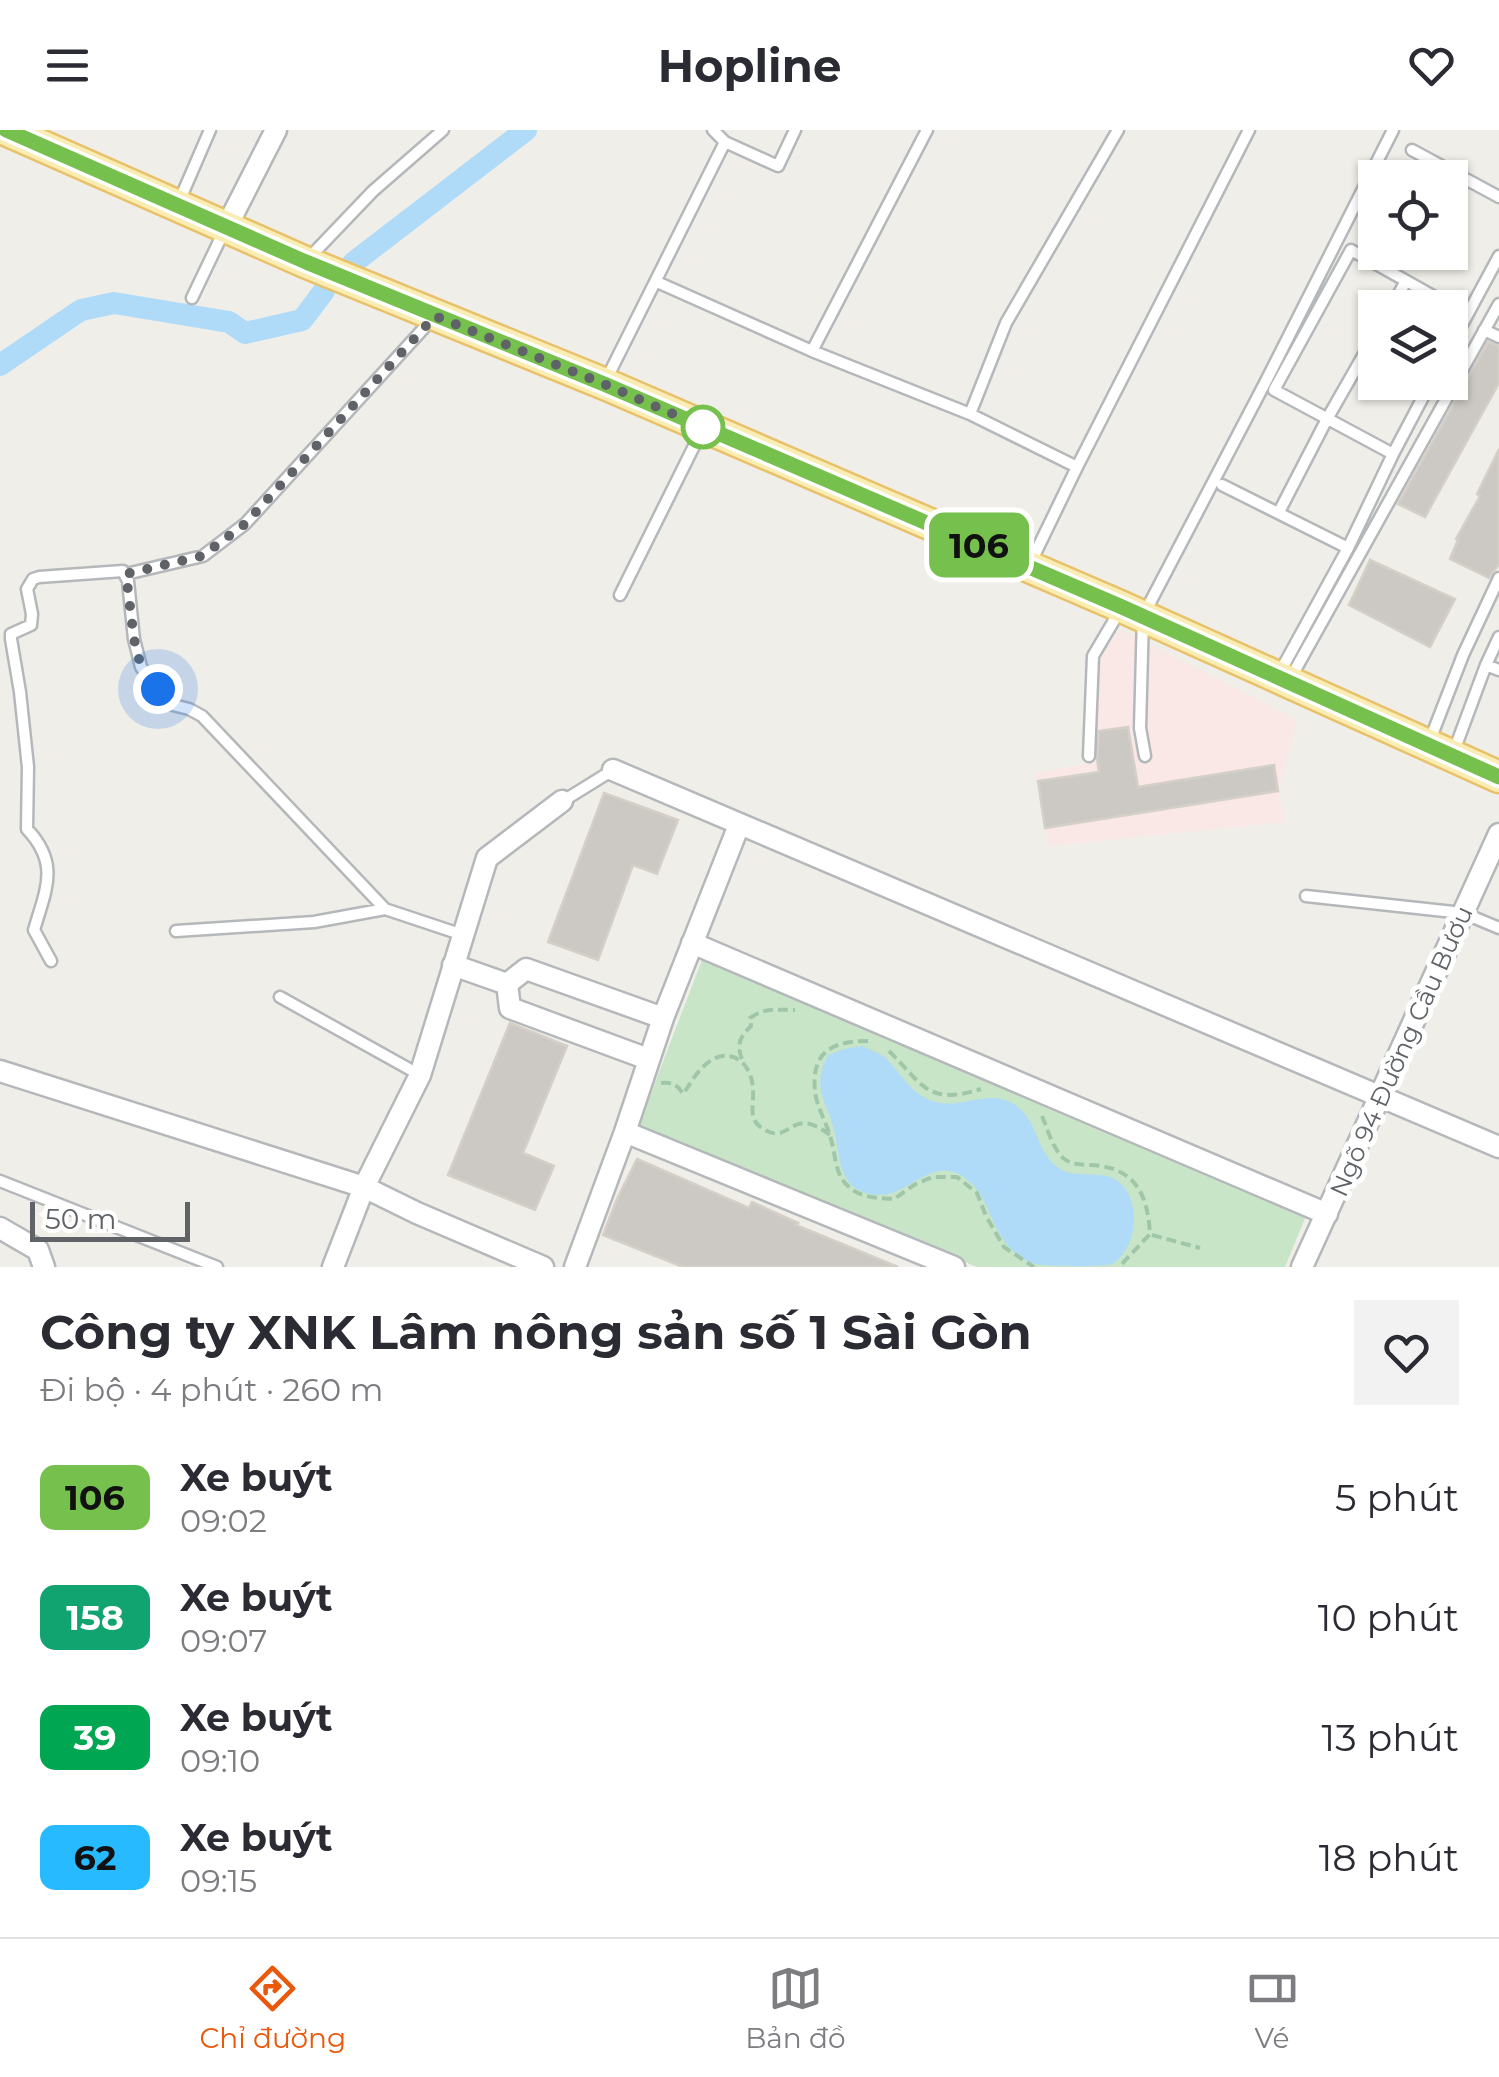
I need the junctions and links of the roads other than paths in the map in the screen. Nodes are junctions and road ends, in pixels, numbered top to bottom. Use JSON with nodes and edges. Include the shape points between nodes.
{"nodes":[{"id":1,"x":6,"y":130,"type":"edge"},
{"id":2,"x":210,"y":130,"type":"edge"},
{"id":3,"x":276,"y":130,"type":"edge"},
{"id":4,"x":443,"y":130,"type":"edge"},
{"id":5,"x":712,"y":130,"type":"edge"},
{"id":6,"x":795,"y":130,"type":"edge"},
{"id":7,"x":927,"y":130,"type":"edge"},
{"id":8,"x":1118,"y":130,"type":"edge"},
{"id":9,"x":1249,"y":130,"type":"edge"},
{"id":10,"x":1393,"y":130,"type":"edge"},
{"id":11,"x":726,"y":142,"type":"junction"},
{"id":12,"x":1412,"y":150,"type":"dead end"},
{"id":13,"x":1499,"y":197,"type":"edge"},
{"id":14,"x":178,"y":204,"type":"junction"},
{"id":15,"x":227,"y":226,"type":"junction"},
{"id":16,"x":1499,"y":256,"type":"edge"},
{"id":17,"x":306,"y":262,"type":"junction"},
{"id":18,"x":1406,"y":281,"type":"junction"},
{"id":19,"x":656,"y":282,"type":"junction"},
{"id":20,"x":1401,"y":290,"type":"edge"},
{"id":21,"x":1422,"y":290,"type":"edge"},
{"id":22,"x":192,"y":298,"type":"dead end"},
{"id":23,"x":1499,"y":304,"type":"edge"},
{"id":24,"x":1468,"y":314,"type":"edge"},
{"id":25,"x":435,"y":316,"type":"junction"},
{"id":26,"x":1484,"y":330,"type":"junction"},
{"id":27,"x":1499,"y":336,"type":"edge"},
{"id":28,"x":812,"y":351,"type":"junction"},
{"id":29,"x":1358,"y":365,"type":"edge"},
{"id":30,"x":604,"y":384,"type":"junction"},
{"id":31,"x":1422,"y":400,"type":"edge"},
{"id":32,"x":970,"y":414,"type":"junction"},
{"id":33,"x":1327,"y":419,"type":"junction"},
{"id":34,"x":703,"y":427,"type":"junction"},
{"id":35,"x":1393,"y":454,"type":"junction"},
{"id":36,"x":1077,"y":466,"type":"junction"},
{"id":37,"x":1222,"y":485,"type":"dead end"},
{"id":38,"x":1279,"y":512,"type":"junction"},
{"id":39,"x":1348,"y":548,"type":"junction"},
{"id":40,"x":1028,"y":567,"type":"junction"},
{"id":41,"x":126,"y":574,"type":"junction"},
{"id":42,"x":1499,"y":578,"type":"edge"},
{"id":43,"x":620,"y":595,"type":"dead end"},
{"id":44,"x":1132,"y":612,"type":"junction"},
{"id":45,"x":1499,"y":637,"type":"edge"},
{"id":46,"x":1486,"y":665,"type":"junction"},
{"id":47,"x":1499,"y":670,"type":"edge"},
{"id":48,"x":1283,"y":679,"type":"junction"},
{"id":49,"x":1440,"y":751,"type":"junction"},
{"id":50,"x":1089,"y":756,"type":"dead end"},
{"id":51,"x":1144,"y":756,"type":"dead end"},
{"id":52,"x":613,"y":770,"type":"joint"},
{"id":53,"x":1499,"y":777,"type":"edge"},
{"id":54,"x":562,"y":801,"type":"joint"},
{"id":55,"x":739,"y":825,"type":"junction"},
{"id":56,"x":1499,"y":834,"type":"edge"},
{"id":57,"x":1306,"y":896,"type":"dead end"},
{"id":58,"x":386,"y":908,"type":"junction"},
{"id":59,"x":1463,"y":913,"type":"junction"},
{"id":60,"x":1499,"y":928,"type":"edge"},
{"id":61,"x":176,"y":930,"type":"dead end"},
{"id":62,"x":464,"y":934,"type":"junction"},
{"id":63,"x":692,"y":943,"type":"junction"},
{"id":64,"x":51,"y":961,"type":"dead end"},
{"id":65,"x":453,"y":965,"type":"junction"},
{"id":66,"x":507,"y":984,"type":"junction"},
{"id":67,"x":280,"y":997,"type":"dead end"},
{"id":68,"x":663,"y":1018,"type":"junction"},
{"id":69,"x":648,"y":1059,"type":"junction"},
{"id":70,"x":0,"y":1072,"type":"edge"},
{"id":71,"x":420,"y":1074,"type":"junction"},
{"id":72,"x":1380,"y":1095,"type":"junction"},
{"id":73,"x":626,"y":1132,"type":"junction"},
{"id":74,"x":1499,"y":1146,"type":"edge"},
{"id":75,"x":0,"y":1181,"type":"edge"},
{"id":76,"x":364,"y":1186,"type":"junction"},
{"id":77,"x":1326,"y":1214,"type":"junction"},
{"id":78,"x":0,"y":1228,"type":"edge"},
{"id":79,"x":44,"y":1267,"type":"edge"},
{"id":80,"x":217,"y":1267,"type":"edge"},
{"id":81,"x":333,"y":1267,"type":"edge"},
{"id":82,"x":544,"y":1267,"type":"edge"},
{"id":83,"x":575,"y":1267,"type":"edge"},
{"id":84,"x":954,"y":1267,"type":"edge"},
{"id":85,"x":1302,"y":1267,"type":"edge"}],
"edges":[{"from":1,"to":14,"type":"main road"},
{"from":2,"to":14,"type":"lane"},
{"from":3,"to":15,"type":"street"},
{"from":4,"to":17,"type":"lane","via":[[372,191]]},
{"from":5,"to":11,"type":"lane"},
{"from":6,"to":11,"type":"lane","via":[[778,166]]},
{"from":7,"to":28,"type":"lane"},
{"from":8,"to":32,"type":"lane","via":[[1006,323]]},
{"from":9,"to":36,"type":"lane"},
{"from":10,"to":44,"type":"lane","via":[[1266,381]]},
{"from":11,"to":19,"type":"lane"},
{"from":12,"to":13,"type":"lane"},
{"from":14,"to":15,"type":"main road"},
{"from":15,"to":17,"type":"main road"},
{"from":15,"to":22,"type":"lane"},
{"from":16,"to":24,"type":"lane"},
{"from":17,"to":25,"type":"main road"},
{"from":18,"to":20,"type":"lane"},
{"from":18,"to":21,"type":"lane"},
{"from":18,"to":33,"type":"lane","via":[[1352,250],[1274,390]]},
{"from":19,"to":28,"type":"lane"},
{"from":19,"to":30,"type":"lane"},
{"from":23,"to":26,"type":"lane"},
{"from":25,"to":30,"type":"main road"},
{"from":25,"to":41,"type":"lane","via":[[245,524],[202,556]]},
{"from":26,"to":27,"type":"lane"},
{"from":26,"to":48,"type":"lane"},
{"from":28,"to":32,"type":"lane"},
{"from":29,"to":33,"type":"lane"},
{"from":30,"to":34,"type":"main road"},
{"from":31,"to":35,"type":"lane"},
{"from":32,"to":36,"type":"lane"},
{"from":33,"to":35,"type":"lane"},
{"from":33,"to":38,"type":"lane"},
{"from":34,"to":40,"type":"main road"},
{"from":34,"to":43,"type":"lane"},
{"from":35,"to":39,"type":"lane"},
{"from":36,"to":40,"type":"lane"},
{"from":37,"to":38,"type":"lane"},
{"from":38,"to":39,"type":"lane"},
{"from":39,"to":48,"type":"lane"},
{"from":40,"to":44,"type":"main road"},
{"from":41,"to":58,"type":"lane","via":[[141,667],[161,694],[169,704],[202,716]]},
{"from":41,"to":64,"type":"lane","via":[[33,580],[26,589],[31,625],[11,634],[28,766],[27,829],[49,864],[34,930]]},
{"from":42,"to":49,"type":"lane","via":[[1462,655]]},
{"from":44,"to":48,"type":"main road"},
{"from":44,"to":50,"type":"lane","via":[[1093,656]]},
{"from":44,"to":51,"type":"lane"},
{"from":45,"to":46,"type":"lane"},
{"from":46,"to":47,"type":"lane"},
{"from":46,"to":49,"type":"lane"},
{"from":48,"to":49,"type":"main road"},
{"from":49,"to":53,"type":"main road"},
{"from":52,"to":54,"type":"lane"},
{"from":52,"to":55,"type":"street"},
{"from":54,"to":62,"type":"street","via":[[487,858]]},
{"from":55,"to":63,"type":"street"},
{"from":55,"to":72,"type":"street"},
{"from":56,"to":59,"type":"street","name":"Ngõ 94 Đường Cầu Bươu"},
{"from":57,"to":59,"type":"lane"},
{"from":58,"to":61,"type":"lane","via":[[314,922]]},
{"from":58,"to":62,"type":"lane"},
{"from":59,"to":60,"type":"lane"},
{"from":59,"to":72,"type":"street","name":"Ngõ 94 Đường Cầu Bươu"},
{"from":62,"to":65,"type":"street"},
{"from":63,"to":68,"type":"street"},
{"from":63,"to":77,"type":"street"},
{"from":65,"to":66,"type":"street"},
{"from":65,"to":71,"type":"street"},
{"from":66,"to":68,"type":"street","via":[[526,969]]},
{"from":66,"to":69,"type":"street","via":[[510,1008]]},
{"from":67,"to":71,"type":"lane"},
{"from":68,"to":69,"type":"street"},
{"from":69,"to":73,"type":"street"},
{"from":70,"to":76,"type":"street"},
{"from":71,"to":76,"type":"street"},
{"from":72,"to":74,"type":"street"},
{"from":72,"to":77,"type":"street","name":"Ngõ 94 Đường Cầu Bươu"},
{"from":73,"to":83,"type":"street"},
{"from":73,"to":84,"type":"street"},
{"from":75,"to":80,"type":"lane"},
{"from":76,"to":81,"type":"street"},
{"from":76,"to":82,"type":"street"},
{"from":77,"to":85,"type":"street","name":"Ngõ 94 Đường Cầu Bươu"},
{"from":78,"to":79,"type":"street","via":[[38,1250]]}]}
